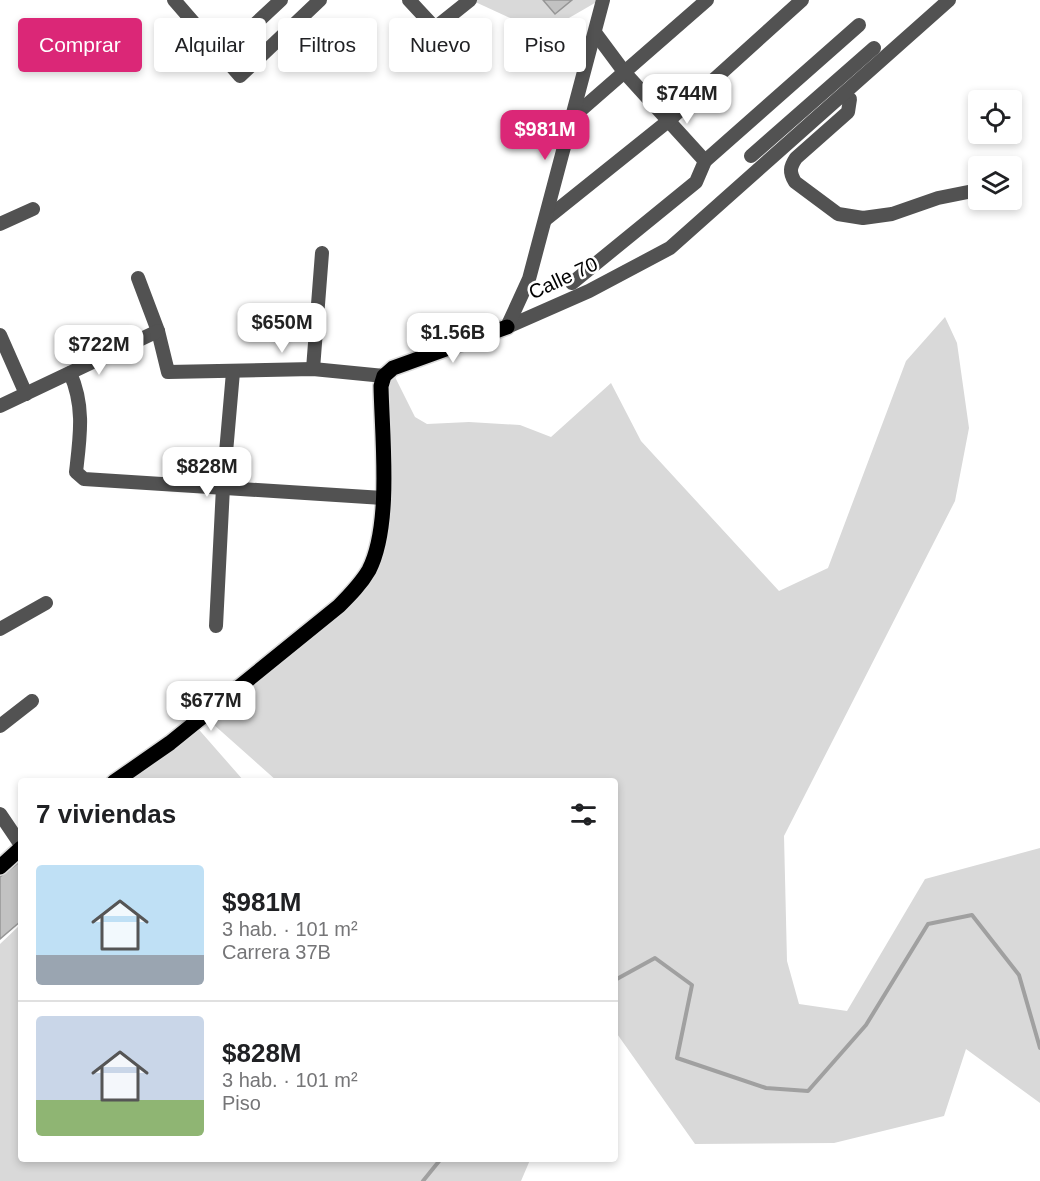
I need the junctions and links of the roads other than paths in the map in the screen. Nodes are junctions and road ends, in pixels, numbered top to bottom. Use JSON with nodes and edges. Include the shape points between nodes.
{"nodes":[{"id":1,"x":174,"y":0,"type":"edge"},
{"id":2,"x":281,"y":0,"type":"edge"},
{"id":3,"x":320,"y":0,"type":"edge"},
{"id":4,"x":409,"y":0,"type":"edge"},
{"id":5,"x":470,"y":0,"type":"edge"},
{"id":6,"x":603,"y":0,"type":"edge"},
{"id":7,"x":707,"y":0,"type":"edge"},
{"id":8,"x":802,"y":0,"type":"edge"},
{"id":9,"x":949,"y":0,"type":"edge"},
{"id":10,"x":189,"y":18,"type":"edge"},
{"id":11,"x":262,"y":18,"type":"edge"},
{"id":12,"x":859,"y":25,"type":"dead end"},
{"id":13,"x":596,"y":34,"type":"junction"},
{"id":14,"x":874,"y":48,"type":"dead end"},
{"id":15,"x":266,"y":51,"type":"edge"},
{"id":16,"x":625,"y":73,"type":"junction"},
{"id":17,"x":785,"y":90,"type":"junction"},
{"id":18,"x":840,"y":97,"type":"junction"},
{"id":19,"x":803,"y":111,"type":"junction"},
{"id":20,"x":574,"y":116,"type":"junction"},
{"id":21,"x":667,"y":122,"type":"junction"},
{"id":22,"x":751,"y":156,"type":"dead end"},
{"id":23,"x":705,"y":161,"type":"junction"},
{"id":24,"x":968,"y":192,"type":"edge"},
{"id":25,"x":33,"y":209,"type":"dead end"},
{"id":26,"x":546,"y":219,"type":"junction"},
{"id":27,"x":0,"y":224,"type":"edge"},
{"id":28,"x":322,"y":253,"type":"dead end"},
{"id":29,"x":138,"y":278,"type":"dead end"},
{"id":30,"x":572,"y":283,"type":"dead end"},
{"id":31,"x":507,"y":327,"type":"junction"},
{"id":32,"x":158,"y":331,"type":"junction"},
{"id":33,"x":0,"y":335,"type":"edge"},
{"id":34,"x":313,"y":369,"type":"junction"},
{"id":35,"x":233,"y":372,"type":"junction"},
{"id":36,"x":70,"y":373,"type":"junction"},
{"id":37,"x":384,"y":376,"type":"junction"},
{"id":38,"x":26,"y":394,"type":"junction"},
{"id":39,"x":0,"y":405,"type":"edge"},
{"id":40,"x":223,"y":487,"type":"junction"},
{"id":41,"x":383,"y":498,"type":"junction"},
{"id":42,"x":46,"y":603,"type":"dead end"},
{"id":43,"x":216,"y":626,"type":"dead end"},
{"id":44,"x":0,"y":630,"type":"edge"},
{"id":45,"x":32,"y":700,"type":"dead end"},
{"id":46,"x":0,"y":726,"type":"edge"},
{"id":47,"x":119,"y":778,"type":"edge"},
{"id":48,"x":3,"y":821,"type":"edge"},
{"id":49,"x":18,"y":843,"type":"edge"},
{"id":50,"x":18,"y":850,"type":"edge"},
{"id":51,"x":0,"y":867,"type":"edge"}],
"edges":[{"from":1,"to":10,"type":"street"},
{"from":2,"to":11,"type":"street"},
{"from":3,"to":15,"type":"street"},
{"from":4,"to":5,"type":"street","via":[[435,28]]},
{"from":6,"to":13,"type":"street"},
{"from":7,"to":16,"type":"street"},
{"from":8,"to":21,"type":"street"},
{"from":9,"to":18,"type":"street","name":"Calle 70"},
{"from":12,"to":17,"type":"street"},
{"from":13,"to":16,"type":"street"},
{"from":13,"to":20,"type":"street"},
{"from":14,"to":19,"type":"street"},
{"from":16,"to":20,"type":"street"},
{"from":16,"to":21,"type":"street"},
{"from":17,"to":19,"type":"street"},
{"from":17,"to":23,"type":"street"},
{"from":18,"to":24,"type":"street","via":[[850,99],[848,112],[796,158],[790,175],[838,214],[863,218],[892,214]]},
{"from":18,"to":31,"type":"street","name":"Calle 70","via":[[670,248],[589,291]]},
{"from":19,"to":22,"type":"street"},
{"from":20,"to":26,"type":"street"},
{"from":21,"to":23,"type":"street"},
{"from":21,"to":26,"type":"street"},
{"from":23,"to":30,"type":"street","via":[[696,182]]},
{"from":25,"to":27,"type":"street"},
{"from":26,"to":31,"type":"street","via":[[530,279]]},
{"from":28,"to":34,"type":"street"},
{"from":29,"to":32,"type":"street"},
{"from":31,"to":37,"type":"main road","name":"Calle 70","via":[[393,368]]},
{"from":32,"to":35,"type":"street","via":[[168,372]]},
{"from":32,"to":36,"type":"street"},
{"from":33,"to":38,"type":"street"},
{"from":34,"to":35,"type":"street"},
{"from":34,"to":37,"type":"street"},
{"from":35,"to":40,"type":"street"},
{"from":36,"to":38,"type":"street"},
{"from":36,"to":40,"type":"street","via":[[82,416],[76,472],[79,477]]},
{"from":37,"to":41,"type":"main road"},
{"from":38,"to":39,"type":"street"},
{"from":40,"to":41,"type":"street"},
{"from":40,"to":43,"type":"street"},
{"from":41,"to":47,"type":"main road","via":[[377,550],[357,588],[333,612],[199,720]]},
{"from":42,"to":44,"type":"street"},
{"from":45,"to":46,"type":"street"},
{"from":48,"to":49,"type":"street"},
{"from":50,"to":51,"type":"main road"}]}
